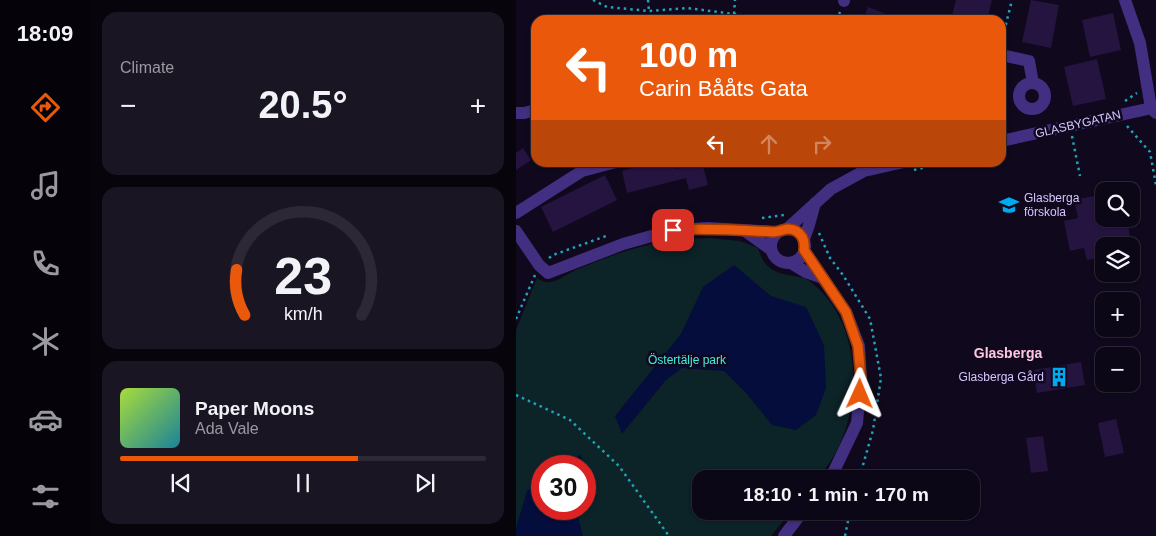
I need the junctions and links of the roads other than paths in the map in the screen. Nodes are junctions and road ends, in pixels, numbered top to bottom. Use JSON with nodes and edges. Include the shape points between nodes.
{"nodes":[{"id":1,"x":1126,"y":0,"type":"edge"},
{"id":2,"x":1006,"y":56,"type":"edge"},
{"id":3,"x":1033,"y":83,"type":"dead end"},
{"id":4,"x":1154,"y":109,"type":"edge"},
{"id":5,"x":531,"y":111,"type":"edge"},
{"id":6,"x":516,"y":113,"type":"edge"},
{"id":7,"x":1006,"y":140,"type":"edge"},
{"id":8,"x":597,"y":167,"type":"edge"},
{"id":9,"x":906,"y":167,"type":"edge"},
{"id":10,"x":815,"y":203,"type":"junction"},
{"id":11,"x":516,"y":213,"type":"edge"},
{"id":12,"x":782,"y":230,"type":"junction"},
{"id":13,"x":516,"y":231,"type":"edge"},
{"id":14,"x":745,"y":232,"type":"junction"},
{"id":15,"x":804,"y":245,"type":"junction"},
{"id":16,"x":770,"y":249,"type":"junction"},
{"id":17,"x":791,"y":263,"type":"junction"},
{"id":18,"x":823,"y":278,"type":"junction"},
{"id":19,"x":834,"y":470,"type":"edge"},
{"id":20,"x":796,"y":520,"type":"edge"},
{"id":21,"x":784,"y":536,"type":"edge"}],
"edges":[{"from":1,"to":4,"type":"street","via":[[1140,43]]},
{"from":2,"to":3,"type":"street","via":[[1029,61]]},
{"from":4,"to":7,"type":"street","name":"GLASBYGATAN"},
{"from":5,"to":6,"type":"street"},
{"from":8,"to":11,"type":"street","via":[[582,171]]},
{"from":9,"to":10,"type":"street","via":[[864,171],[831,189]]},
{"from":10,"to":12,"type":"street"},
{"from":10,"to":15,"type":"street"},
{"from":12,"to":14,"type":"street"},
{"from":12,"to":15,"type":"street","via":[[797,231]]},
{"from":12,"to":16,"type":"street","via":[[771,240]]},
{"from":13,"to":14,"type":"street","via":[[548,273],[623,244],[673,230],[708,228]]},
{"from":14,"to":16,"type":"street"},
{"from":15,"to":17,"type":"street","via":[[800,258]]},
{"from":15,"to":18,"type":"street"},
{"from":16,"to":17,"type":"street","via":[[780,262]]},
{"from":17,"to":18,"type":"street"},
{"from":18,"to":19,"type":"street","via":[[846,312],[858,346],[861,379],[857,423]]},
{"from":20,"to":21,"type":"street"}]}
